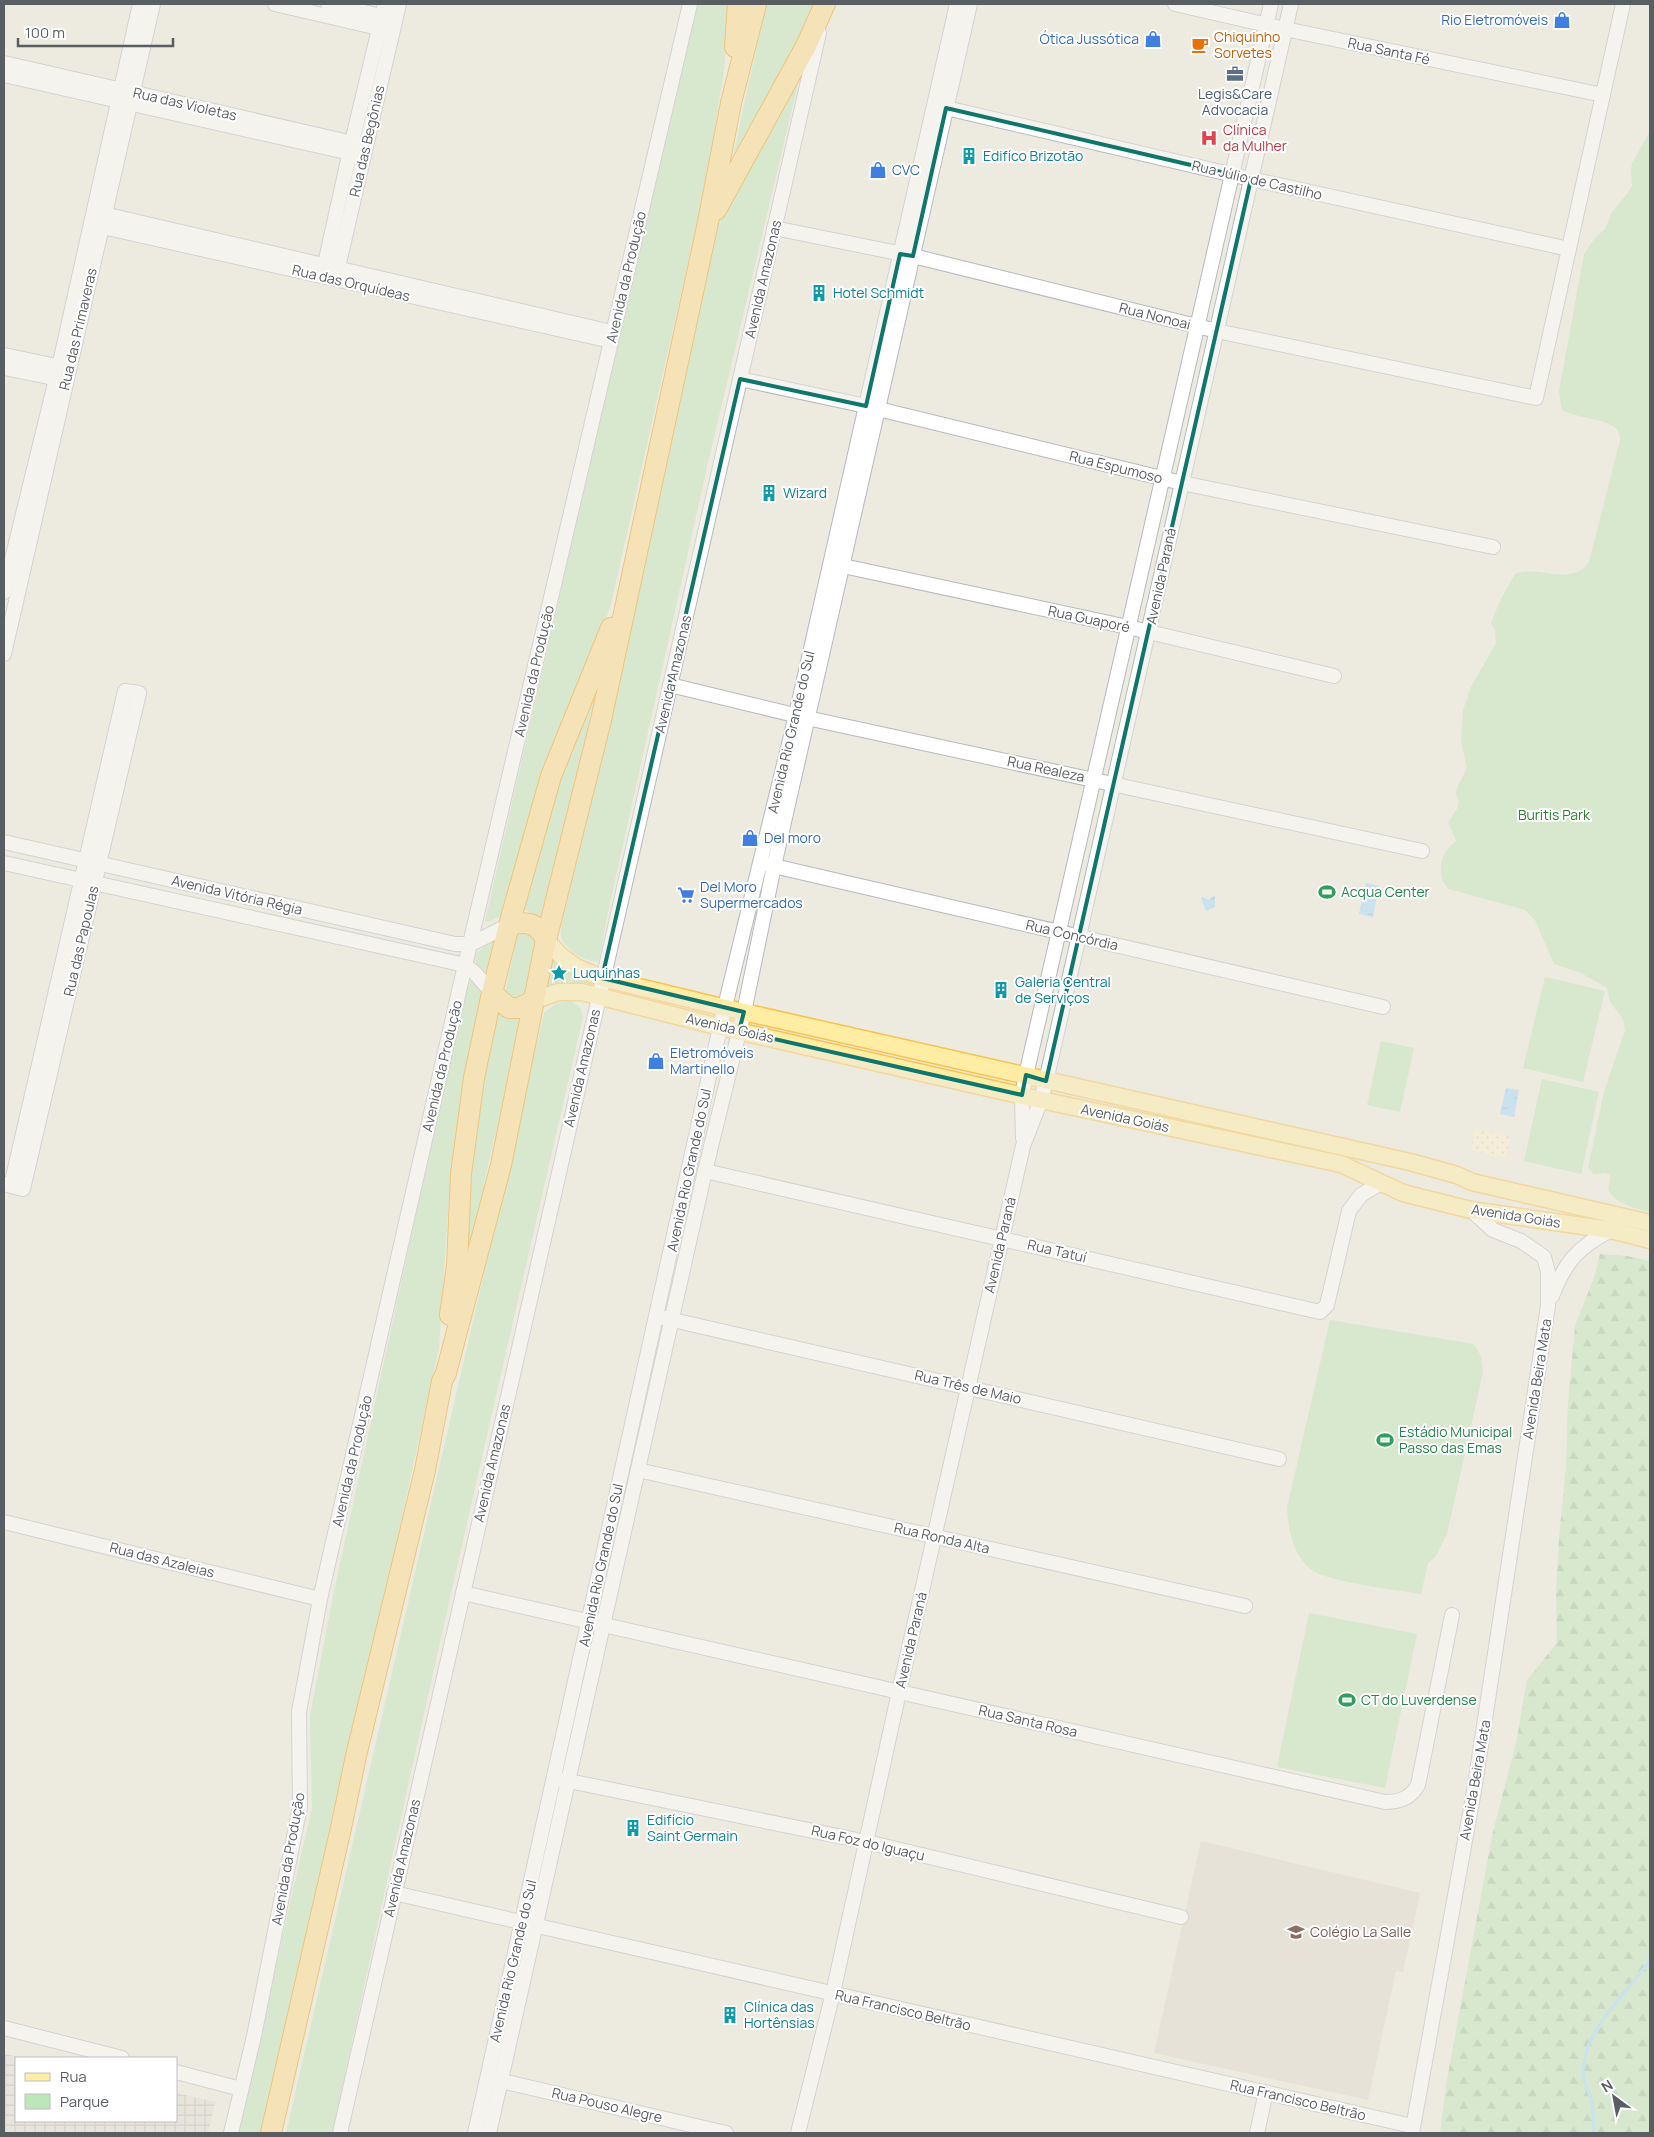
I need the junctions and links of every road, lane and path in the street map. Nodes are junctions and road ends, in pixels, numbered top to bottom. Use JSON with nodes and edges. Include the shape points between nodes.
{"nodes":[{"id":1,"x":140,"y":4,"type":"edge"},
{"id":2,"x":153,"y":4,"type":"edge"},
{"id":3,"x":276,"y":4,"type":"edge"},
{"id":4,"x":328,"y":4,"type":"edge"},
{"id":5,"x":399,"y":4,"type":"edge"},
{"id":6,"x":690,"y":4,"type":"edge"},
{"id":7,"x":738,"y":4,"type":"edge"},
{"id":8,"x":756,"y":4,"type":"edge"},
{"id":9,"x":825,"y":4,"type":"edge"},
{"id":10,"x":957,"y":4,"type":"edge"},
{"id":11,"x":970,"y":4,"type":"edge"},
{"id":12,"x":1175,"y":4,"type":"edge"},
{"id":13,"x":1270,"y":4,"type":"edge"},
{"id":14,"x":1291,"y":4,"type":"edge"},
{"id":15,"x":1623,"y":4,"type":"edge"},
{"id":16,"x":387,"y":20,"type":"edge"},
{"id":17,"x":1266,"y":24,"type":"junction"},
{"id":18,"x":1285,"y":29,"type":"junction"},
{"id":19,"x":4,"y":63,"type":"edge"},
{"id":20,"x":4,"y":75,"type":"edge"},
{"id":21,"x":1603,"y":95,"type":"junction"},
{"id":22,"x":125,"y":96,"type":"junction"},
{"id":23,"x":731,"y":103,"type":"junction"},
{"id":24,"x":946,"y":108,"type":"junction"},
{"id":25,"x":351,"y":148,"type":"junction"},
{"id":26,"x":365,"y":151,"type":"junction"},
{"id":27,"x":1232,"y":174,"type":"junction"},
{"id":28,"x":1251,"y":179,"type":"junction"},
{"id":29,"x":98,"y":219,"type":"junction"},
{"id":30,"x":707,"y":227,"type":"junction"},
{"id":31,"x":774,"y":228,"type":"junction"},
{"id":32,"x":1569,"y":249,"type":"junction"},
{"id":33,"x":907,"y":255,"type":"junction"},
{"id":34,"x":330,"y":272,"type":"junction"},
{"id":35,"x":1197,"y":326,"type":"junction"},
{"id":36,"x":1216,"y":331,"type":"junction"},
{"id":37,"x":612,"y":337,"type":"junction"},
{"id":38,"x":4,"y":355,"type":"edge"},
{"id":39,"x":4,"y":368,"type":"edge"},
{"id":40,"x":62,"y":374,"type":"junction"},
{"id":41,"x":740,"y":379,"type":"junction"},
{"id":42,"x":872,"y":408,"type":"junction"},
{"id":43,"x":1162,"y":478,"type":"junction"},
{"id":44,"x":1182,"y":483,"type":"junction"},
{"id":45,"x":1493,"y":547,"type":"dead end"},
{"id":46,"x":843,"y":566,"type":"junction"},
{"id":47,"x":12,"y":570,"type":"edge"},
{"id":48,"x":630,"y":582,"type":"junction"},
{"id":49,"x":8,"y":587,"type":"edge"},
{"id":50,"x":1128,"y":628,"type":"junction"},
{"id":51,"x":1149,"y":633,"type":"junction"},
{"id":52,"x":4,"y":654,"type":"edge"},
{"id":53,"x":1334,"y":676,"type":"dead end"},
{"id":54,"x":670,"y":685,"type":"junction"},
{"id":55,"x":132,"y":692,"type":"dead end"},
{"id":56,"x":802,"y":716,"type":"junction"},
{"id":57,"x":1094,"y":780,"type":"junction"},
{"id":58,"x":1114,"y":785,"type":"junction"},
{"id":59,"x":4,"y":842,"type":"edge"},
{"id":60,"x":1422,"y":851,"type":"dead end"},
{"id":61,"x":92,"y":862,"type":"junction"},
{"id":62,"x":4,"y":863,"type":"edge"},
{"id":63,"x":767,"y":864,"type":"junction"},
{"id":64,"x":88,"y":882,"type":"junction"},
{"id":65,"x":509,"y":925,"type":"junction"},
{"id":66,"x":1059,"y":932,"type":"junction"},
{"id":67,"x":1079,"y":936,"type":"junction"},
{"id":68,"x":546,"y":940,"type":"junction"},
{"id":69,"x":470,"y":944,"type":"junction"},
{"id":70,"x":465,"y":966,"type":"junction"},
{"id":71,"x":602,"y":978,"type":"junction"},
{"id":72,"x":492,"y":993,"type":"junction"},
{"id":73,"x":598,"y":995,"type":"junction"},
{"id":74,"x":533,"y":1002,"type":"junction"},
{"id":75,"x":1383,"y":1007,"type":"dead end"},
{"id":76,"x":726,"y":1008,"type":"junction"},
{"id":77,"x":744,"y":1012,"type":"junction"},
{"id":78,"x":720,"y":1027,"type":"junction"},
{"id":79,"x":739,"y":1031,"type":"junction"},
{"id":80,"x":1026,"y":1075,"type":"junction"},
{"id":81,"x":1046,"y":1080,"type":"junction"},
{"id":82,"x":1022,"y":1095,"type":"junction"},
{"id":83,"x":1041,"y":1100,"type":"junction"},
{"id":84,"x":1023,"y":1146,"type":"junction"},
{"id":85,"x":1395,"y":1159,"type":"junction"},
{"id":86,"x":706,"y":1171,"type":"junction"},
{"id":87,"x":13,"y":1181,"type":"edge"},
{"id":88,"x":1472,"y":1182,"type":"junction"},
{"id":89,"x":1381,"y":1183,"type":"junction"},
{"id":90,"x":1466,"y":1209,"type":"junction"},
{"id":91,"x":1650,"y":1223,"type":"edge"},
{"id":92,"x":1611,"y":1230,"type":"junction"},
{"id":93,"x":1001,"y":1239,"type":"junction"},
{"id":94,"x":1650,"y":1240,"type":"edge"},
{"id":95,"x":1548,"y":1306,"type":"junction"},
{"id":96,"x":656,"y":1316,"type":"junction"},
{"id":97,"x":672,"y":1320,"type":"junction"},
{"id":98,"x":442,"y":1381,"type":"junction"},
{"id":99,"x":968,"y":1387,"type":"junction"},
{"id":100,"x":1279,"y":1459,"type":"dead end"},
{"id":101,"x":638,"y":1470,"type":"junction"},
{"id":102,"x":4,"y":1522,"type":"edge"},
{"id":103,"x":934,"y":1537,"type":"junction"},
{"id":104,"x":463,"y":1593,"type":"junction"},
{"id":105,"x":320,"y":1599,"type":"junction"},
{"id":106,"x":1245,"y":1606,"type":"dead end"},
{"id":107,"x":1452,"y":1615,"type":"dead end"},
{"id":108,"x":589,"y":1622,"type":"junction"},
{"id":109,"x":603,"y":1625,"type":"junction"},
{"id":110,"x":899,"y":1692,"type":"junction"},
{"id":111,"x":561,"y":1779,"type":"junction"},
{"id":112,"x":867,"y":1842,"type":"junction"},
{"id":113,"x":394,"y":1893,"type":"junction"},
{"id":114,"x":1181,"y":1917,"type":"dead end"},
{"id":115,"x":529,"y":1924,"type":"junction"},
{"id":116,"x":833,"y":1993,"type":"junction"},
{"id":117,"x":4,"y":2028,"type":"edge"},
{"id":118,"x":118,"y":2057,"type":"edge"},
{"id":119,"x":178,"y":2073,"type":"edge"},
{"id":120,"x":487,"y":2077,"type":"junction"},
{"id":121,"x":501,"y":2080,"type":"junction"},
{"id":122,"x":241,"y":2089,"type":"junction"},
{"id":123,"x":1266,"y":2092,"type":"junction"},
{"id":124,"x":1412,"y":2130,"type":"edge"},
{"id":125,"x":231,"y":2133,"type":"edge"},
{"id":126,"x":271,"y":2133,"type":"edge"},
{"id":127,"x":340,"y":2133,"type":"edge"},
{"id":128,"x":475,"y":2133,"type":"edge"},
{"id":129,"x":489,"y":2133,"type":"edge"},
{"id":130,"x":726,"y":2133,"type":"edge"},
{"id":131,"x":798,"y":2133,"type":"edge"},
{"id":132,"x":1257,"y":2133,"type":"edge"}],
"edges":[{"from":1,"to":22,"type":"street","name":"Rua das Primaveras"},
{"from":2,"to":22,"type":"street","name":"Rua das Primaveras"},
{"from":3,"to":16,"type":"street"},
{"from":4,"to":16,"type":"street"},
{"from":5,"to":16,"type":"street","name":"Rua das Begônias"},
{"from":6,"to":37,"type":"street","name":"Avenida da Produção"},
{"from":7,"to":23,"type":"highway"},
{"from":8,"to":23,"type":"highway"},
{"from":9,"to":30,"type":"highway","via":[[806,46]]},
{"from":9,"to":31,"type":"street","name":"Avenida Amazonas"},
{"from":10,"to":33,"type":"street","name":"Avenida Rio Grande do Sul"},
{"from":11,"to":24,"type":"street","name":"Avenida Rio Grande do Sul"},
{"from":12,"to":17,"type":"street","name":"Rua Santa Fé"},
{"from":13,"to":17,"type":"street","name":"Avenida Paraná"},
{"from":14,"to":18,"type":"street","name":"Avenida Paraná"},
{"from":15,"to":21,"type":"street"},
{"from":16,"to":25,"type":"street","name":"Rua das Begônias"},
{"from":16,"to":26,"type":"street","name":"Rua das Begônias"},
{"from":17,"to":18,"type":"street","name":"Rua Santa Fé"},
{"from":17,"to":27,"type":"street","name":"Avenida Paraná"},
{"from":18,"to":21,"type":"street","name":"Rua Santa Fé"},
{"from":18,"to":28,"type":"street","name":"Avenida Paraná"},
{"from":19,"to":22,"type":"street","name":"Rua das Violetas"},
{"from":20,"to":22,"type":"street","name":"Rua das Violetas"},
{"from":21,"to":32,"type":"street"},
{"from":22,"to":25,"type":"street","name":"Rua das Violetas"},
{"from":22,"to":29,"type":"street","name":"Rua das Primaveras"},
{"from":23,"to":30,"type":"highway"},
{"from":24,"to":27,"type":"street","name":"Rua Júlio de Castilho"},
{"from":24,"to":33,"type":"street","name":"Avenida Rio Grande do Sul"},
{"from":25,"to":26,"type":"street","name":"Rua das Violetas"},
{"from":25,"to":34,"type":"street","name":"Rua das Begônias"},
{"from":26,"to":34,"type":"street","name":"Rua das Begônias"},
{"from":27,"to":28,"type":"street","name":"Rua Júlio de Castilho"},
{"from":27,"to":35,"type":"street","name":"Avenida Paraná"},
{"from":28,"to":32,"type":"street","name":"Rua Júlio de Castilho"},
{"from":28,"to":36,"type":"street","name":"Avenida Paraná"},
{"from":29,"to":34,"type":"street","name":"Rua das Orquídeas"},
{"from":29,"to":40,"type":"street","name":"Rua das Primaveras"},
{"from":30,"to":48,"type":"highway"},
{"from":31,"to":33,"type":"street","name":"Rua Nonoai"},
{"from":31,"to":41,"type":"street","name":"Avenida Amazonas"},
{"from":32,"to":36,"type":"street","name":"Rua Nonoai","via":[[1536,398]]},
{"from":33,"to":35,"type":"street","name":"Rua Nonoai"},
{"from":33,"to":42,"type":"street","name":"Avenida Rio Grande do Sul"},
{"from":34,"to":37,"type":"street","name":"Rua das Orquídeas"},
{"from":35,"to":36,"type":"street","name":"Rua Nonoai"},
{"from":35,"to":43,"type":"street","name":"Avenida Paraná"},
{"from":36,"to":44,"type":"street","name":"Avenida Paraná"},
{"from":37,"to":69,"type":"street","name":"Avenida da Produção"},
{"from":38,"to":40,"type":"street"},
{"from":39,"to":40,"type":"street"},
{"from":40,"to":47,"type":"street","name":"Rua das Primaveras"},
{"from":41,"to":42,"type":"street","name":"Rua Espumoso"},
{"from":41,"to":54,"type":"street","name":"Avenida Amazonas"},
{"from":42,"to":43,"type":"street","name":"Rua Espumoso"},
{"from":42,"to":46,"type":"street","name":"Avenida Rio Grande do Sul"},
{"from":42,"to":56,"type":"street","name":"Avenida Rio Grande do Sul"},
{"from":43,"to":44,"type":"street","name":"Rua Espumoso"},
{"from":43,"to":50,"type":"street","name":"Avenida Paraná"},
{"from":44,"to":45,"type":"street","name":"Rua Espumoso"},
{"from":44,"to":51,"type":"street","name":"Avenida Paraná"},
{"from":46,"to":50,"type":"street","name":"Rua Guaporé"},
{"from":46,"to":56,"type":"street","name":"Avenida Rio Grande do Sul"},
{"from":47,"to":49,"type":"street","name":"Rua das Primaveras"},
{"from":48,"to":65,"type":"highway","via":[[552,776]]},
{"from":48,"to":68,"type":"highway","via":[[601,720]]},
{"from":49,"to":52,"type":"street","name":"Rua das Primaveras"},
{"from":50,"to":51,"type":"street","name":"Rua Guaporé"},
{"from":50,"to":57,"type":"street","name":"Avenida Paraná"},
{"from":51,"to":53,"type":"street","name":"Rua Guaporé"},
{"from":51,"to":58,"type":"street","name":"Avenida Paraná"},
{"from":54,"to":56,"type":"street","name":"Rua Realeza"},
{"from":54,"to":71,"type":"street","name":"Avenida Amazonas"},
{"from":55,"to":61,"type":"street","name":"Rua das Papoulas"},
{"from":56,"to":57,"type":"street","name":"Rua Realeza"},
{"from":56,"to":63,"type":"street","name":"Avenida Rio Grande do Sul"},
{"from":57,"to":58,"type":"street","name":"Rua Realeza"},
{"from":57,"to":66,"type":"street","name":"Avenida Paraná"},
{"from":58,"to":60,"type":"street","name":"Rua Realeza"},
{"from":58,"to":67,"type":"street","name":"Avenida Paraná"},
{"from":59,"to":61,"type":"street","name":"Avenida Vitória Régia"},
{"from":61,"to":64,"type":"street","name":"Rua das Papoulas"},
{"from":61,"to":69,"type":"street","name":"Avenida Vitória Régia","via":[[440,941]]},
{"from":62,"to":64,"type":"street","name":"Avenida Vitória Régia"},
{"from":63,"to":66,"type":"street","name":"Rua Concórdia"},
{"from":63,"to":76,"type":"street","name":"Avenida Rio Grande do Sul"},
{"from":63,"to":77,"type":"street","name":"Avenida Rio Grande do Sul"},
{"from":64,"to":70,"type":"street","name":"Avenida Vitória Régia"},
{"from":64,"to":87,"type":"street","name":"Rua das Papoulas"},
{"from":65,"to":68,"type":"highway","via":[[532,924],[541,929]]},
{"from":65,"to":69,"type":"street"},
{"from":65,"to":72,"type":"highway"},
{"from":66,"to":67,"type":"street","name":"Rua Concórdia"},
{"from":66,"to":80,"type":"street","name":"Avenida Paraná"},
{"from":67,"to":75,"type":"street","name":"Rua Concórdia"},
{"from":67,"to":81,"type":"street","name":"Avenida Paraná"},
{"from":68,"to":71,"type":"main road","name":"Avenida Goiás","via":[[576,967]]},
{"from":68,"to":74,"type":"highway"},
{"from":69,"to":70,"type":"street","name":"Avenida da Produção"},
{"from":70,"to":72,"type":"street"},
{"from":70,"to":105,"type":"street","name":"Avenida da Produção"},
{"from":71,"to":73,"type":"street","name":"Avenida Amazonas"},
{"from":71,"to":76,"type":"main road","name":"Avenida Goiás"},
{"from":72,"to":74,"type":"highway","via":[[509,1008]]},
{"from":72,"to":98,"type":"highway","via":[[474,1078],[461,1174],[457,1266]]},
{"from":73,"to":74,"type":"main road","name":"Avenida Goiás","via":[[558,992]]},
{"from":73,"to":78,"type":"main road","name":"Avenida Goiás"},
{"from":73,"to":104,"type":"street","name":"Avenida Amazonas"},
{"from":74,"to":98,"type":"highway","via":[[501,1165]]},
{"from":76,"to":77,"type":"main road","name":"Avenida Goiás"},
{"from":76,"to":78,"type":"street","name":"Avenida Rio Grande do Sul"},
{"from":77,"to":79,"type":"street","name":"Avenida Rio Grande do Sul"},
{"from":77,"to":80,"type":"main road","name":"Avenida Goiás"},
{"from":78,"to":79,"type":"main road","name":"Avenida Goiás"},
{"from":78,"to":96,"type":"street","name":"Avenida Rio Grande do Sul"},
{"from":79,"to":82,"type":"main road","name":"Avenida Goiás"},
{"from":79,"to":86,"type":"street","name":"Avenida Rio Grande do Sul"},
{"from":80,"to":81,"type":"main road","name":"Avenida Goiás"},
{"from":80,"to":82,"type":"street","name":"Avenida Paraná"},
{"from":81,"to":83,"type":"street","name":"Avenida Paraná"},
{"from":81,"to":85,"type":"main road","name":"Avenida Goiás"},
{"from":82,"to":83,"type":"main road","name":"Avenida Goiás"},
{"from":82,"to":84,"type":"street","name":"Avenida Paraná"},
{"from":83,"to":84,"type":"street","name":"Avenida Paraná"},
{"from":83,"to":89,"type":"main road","name":"Avenida Goiás","via":[[1341,1164]]},
{"from":84,"to":93,"type":"street","name":"Avenida Paraná"},
{"from":85,"to":88,"type":"main road","name":"Avenida Goiás","via":[[1458,1175]]},
{"from":85,"to":89,"type":"main road","via":[[1383,1173]]},
{"from":86,"to":93,"type":"street","name":"Rua Tatuí"},
{"from":86,"to":97,"type":"street","name":"Avenida Rio Grande do Sul"},
{"from":88,"to":90,"type":"main road"},
{"from":88,"to":91,"type":"main road","name":"Avenida Goiás"},
{"from":89,"to":90,"type":"main road","name":"Avenida Goiás","via":[[1403,1193]]},
{"from":89,"to":93,"type":"street","name":"Rua Tatuí","via":[[1361,1195],[1349,1211],[1327,1305],[1320,1312]]},
{"from":90,"to":92,"type":"main road","name":"Avenida Goiás"},
{"from":90,"to":95,"type":"street","name":"Avenida Beira Mata","via":[[1493,1230],[1544,1257],[1548,1272]]},
{"from":92,"to":94,"type":"main road","name":"Avenida Goiás"},
{"from":92,"to":95,"type":"street","name":"Avenida Beira Mata","via":[[1574,1255],[1564,1268]]},
{"from":93,"to":99,"type":"street","name":"Avenida Paraná"},
{"from":95,"to":124,"type":"street","name":"Avenida Beira Mata","via":[[1474,1791]]},
{"from":96,"to":97,"type":"street","name":"Rua Três de Maio"},
{"from":96,"to":108,"type":"street","name":"Avenida Rio Grande do Sul"},
{"from":97,"to":99,"type":"street","name":"Rua Três de Maio"},
{"from":97,"to":101,"type":"street","name":"Avenida Rio Grande do Sul"},
{"from":98,"to":126,"type":"highway","via":[[425,1470],[356,1756]]},
{"from":99,"to":100,"type":"street","name":"Rua Três de Maio"},
{"from":99,"to":103,"type":"street","name":"Avenida Paraná"},
{"from":101,"to":103,"type":"street","name":"Rua Ronda Alta"},
{"from":101,"to":109,"type":"street","name":"Avenida Rio Grande do Sul"},
{"from":102,"to":105,"type":"street","name":"Rua das Azaleias"},
{"from":103,"to":106,"type":"street","name":"Rua Ronda Alta"},
{"from":103,"to":110,"type":"street","name":"Avenida Paraná"},
{"from":104,"to":108,"type":"street","name":"Rua Santa Rosa"},
{"from":104,"to":113,"type":"street","name":"Avenida Amazonas"},
{"from":105,"to":122,"type":"street","name":"Avenida da Produção","via":[[299,1712],[300,1807]]},
{"from":107,"to":110,"type":"street","name":"Rua Santa Rosa","via":[[1418,1785],[1409,1796],[1394,1802]]},
{"from":108,"to":109,"type":"street","name":"Rua Santa Rosa"},
{"from":108,"to":111,"type":"street","name":"Avenida Rio Grande do Sul"},
{"from":109,"to":110,"type":"street","name":"Rua Santa Rosa"},
{"from":109,"to":111,"type":"street","name":"Avenida Rio Grande do Sul"},
{"from":110,"to":112,"type":"street","name":"Avenida Paraná"},
{"from":111,"to":112,"type":"street","name":"Rua Foz do Iguaçu"},
{"from":111,"to":115,"type":"street","name":"Avenida Rio Grande do Sul"},
{"from":112,"to":114,"type":"street","name":"Rua Foz do Iguaçu"},
{"from":112,"to":116,"type":"street","name":"Avenida Paraná"},
{"from":113,"to":115,"type":"street","name":"Rua Francisco Beltrão"},
{"from":113,"to":127,"type":"street","name":"Avenida Amazonas"},
{"from":115,"to":116,"type":"street","name":"Rua Francisco Beltrão"},
{"from":115,"to":120,"type":"street","name":"Avenida Rio Grande do Sul"},
{"from":115,"to":121,"type":"street","name":"Avenida Rio Grande do Sul"},
{"from":116,"to":123,"type":"street","name":"Rua Francisco Beltrão"},
{"from":116,"to":131,"type":"street","name":"Avenida Paraná"},
{"from":117,"to":118,"type":"street"},
{"from":119,"to":122,"type":"street"},
{"from":120,"to":121,"type":"street","name":"Rua Pouso Alegre"},
{"from":120,"to":128,"type":"street","name":"Avenida Rio Grande do Sul"},
{"from":121,"to":129,"type":"street","name":"Avenida Rio Grande do Sul"},
{"from":121,"to":130,"type":"street","name":"Rua Pouso Alegre"},
{"from":122,"to":125,"type":"street","name":"Avenida da Produção"},
{"from":123,"to":124,"type":"street","name":"Rua Francisco Beltrão"},
{"from":123,"to":132,"type":"street"}]}
